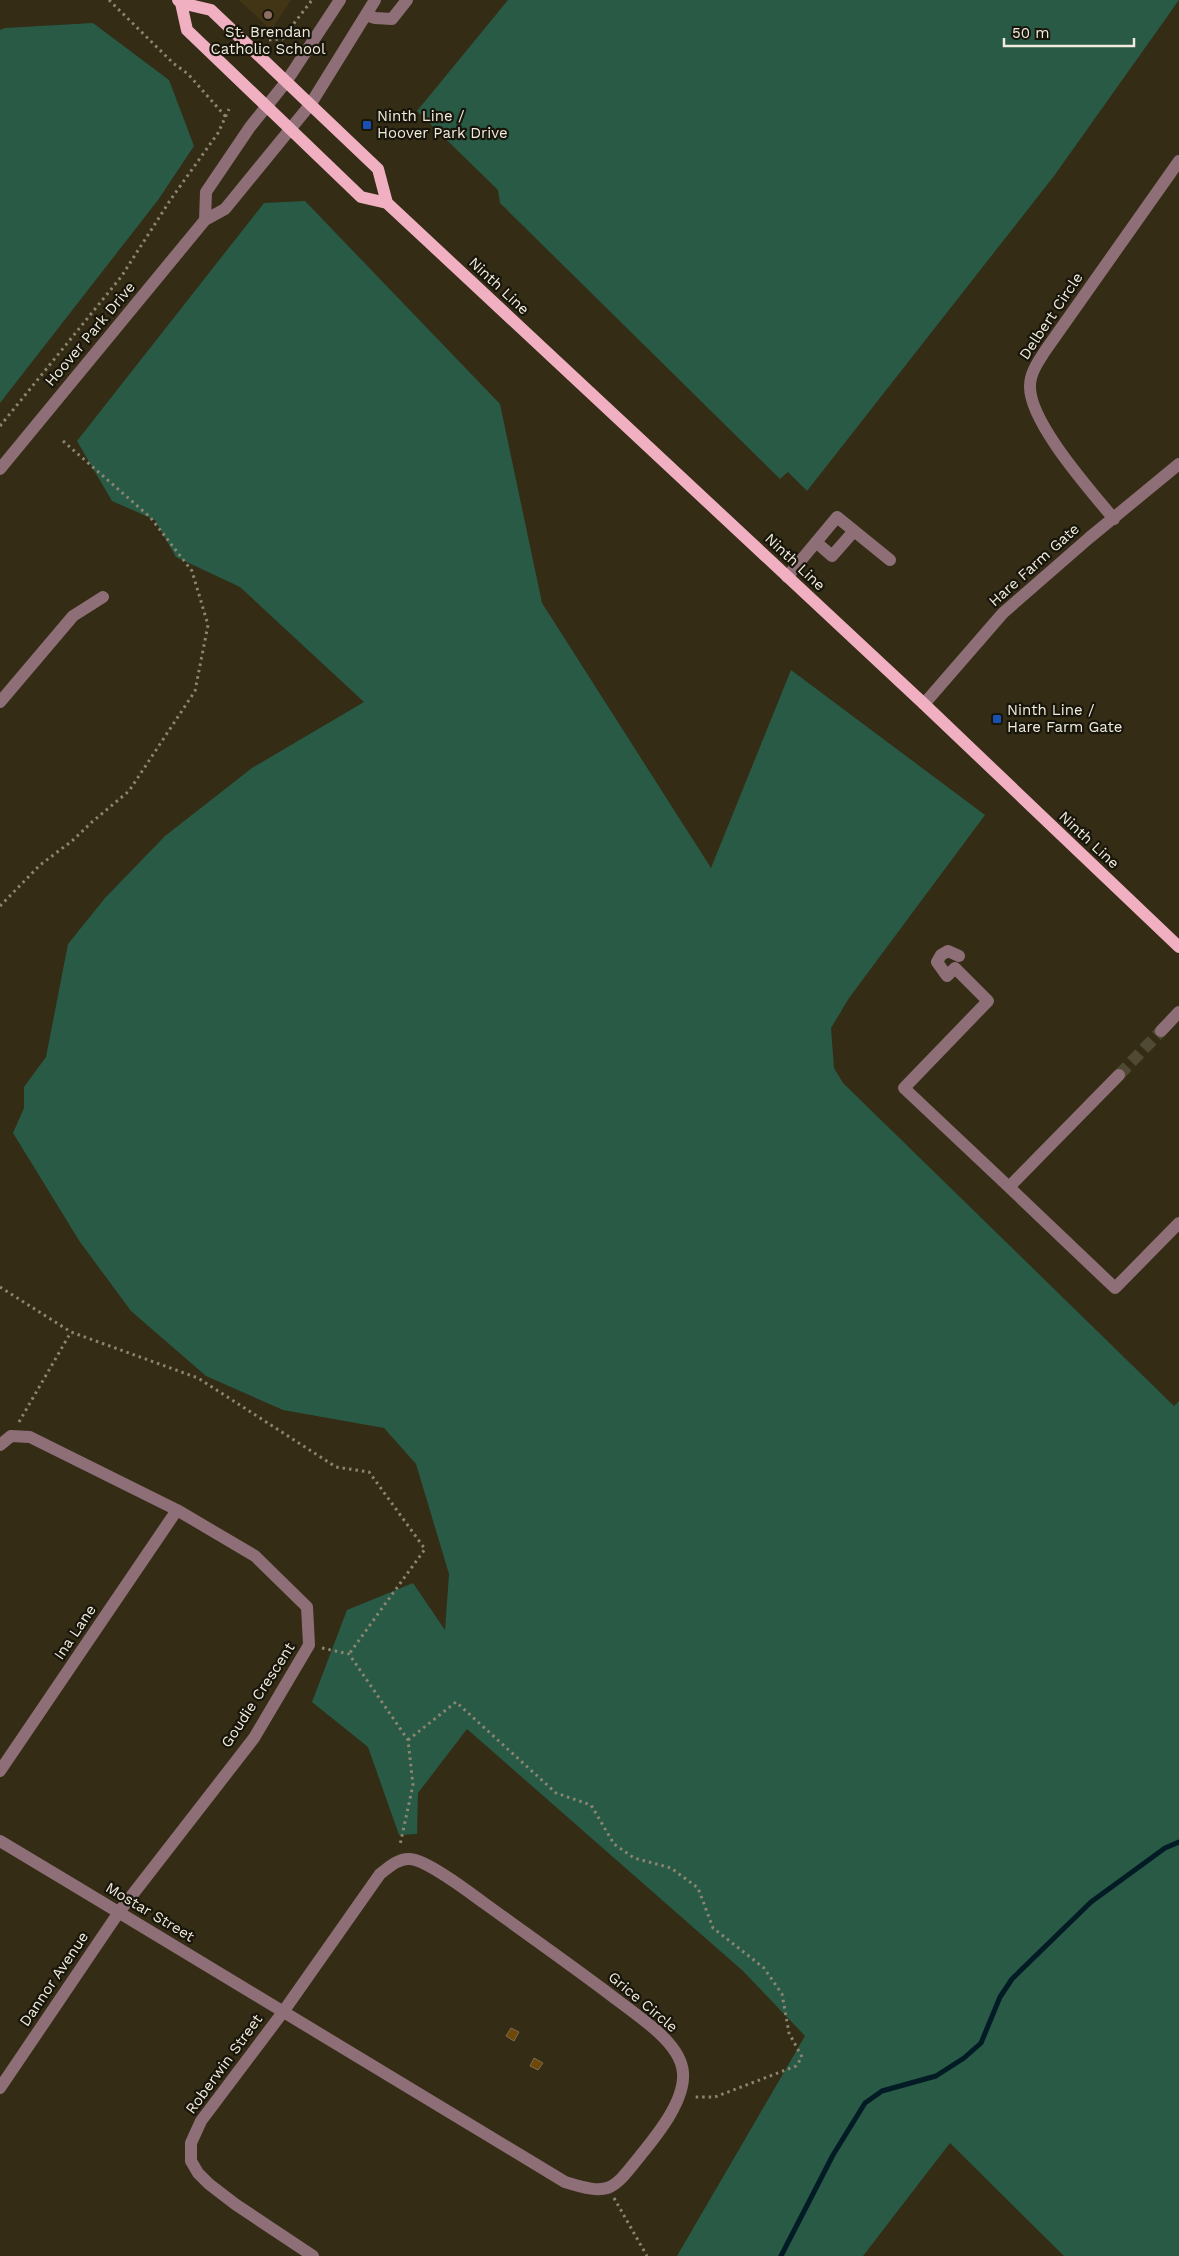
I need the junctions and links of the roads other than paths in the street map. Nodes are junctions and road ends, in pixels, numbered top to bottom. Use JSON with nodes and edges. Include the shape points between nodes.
{"nodes":[{"id":1,"x":340,"y":0,"type":"edge"},
{"id":2,"x":375,"y":0,"type":"edge"},
{"id":3,"x":406,"y":0,"type":"edge"},
{"id":4,"x":180,"y":2,"type":"edge"},
{"id":5,"x":366,"y":15,"type":"junction"},
{"id":6,"x":286,"y":82,"type":"junction"},
{"id":7,"x":310,"y":105,"type":"junction"},
{"id":8,"x":266,"y":106,"type":"junction"},
{"id":9,"x":290,"y":129,"type":"junction"},
{"id":10,"x":1179,"y":162,"type":"edge"},
{"id":11,"x":387,"y":203,"type":"junction"},
{"id":12,"x":205,"y":220,"type":"junction"},
{"id":13,"x":1179,"y":464,"type":"edge"},
{"id":14,"x":0,"y":469,"type":"edge"},
{"id":15,"x":1114,"y":519,"type":"junction"},
{"id":16,"x":854,"y":531,"type":"junction"},
{"id":17,"x":816,"y":542,"type":"junction"},
{"id":18,"x":890,"y":560,"type":"dead end"},
{"id":19,"x":787,"y":577,"type":"junction"},
{"id":20,"x":103,"y":597,"type":"dead end"},
{"id":21,"x":0,"y":702,"type":"edge"},
{"id":22,"x":924,"y":704,"type":"junction"},
{"id":23,"x":1179,"y":947,"type":"edge"},
{"id":24,"x":958,"y":963,"type":"dead end"},
{"id":25,"x":1179,"y":1012,"type":"edge"},
{"id":26,"x":1161,"y":1031,"type":"tunnel mouth"},
{"id":27,"x":1118,"y":1075,"type":"tunnel mouth"},
{"id":28,"x":1009,"y":1187,"type":"junction"},
{"id":29,"x":1179,"y":1223,"type":"edge"},
{"id":30,"x":0,"y":1445,"type":"edge"},
{"id":31,"x":176,"y":1510,"type":"junction"},
{"id":32,"x":0,"y":1771,"type":"edge"},
{"id":33,"x":0,"y":1841,"type":"edge"},
{"id":34,"x":119,"y":1912,"type":"junction"},
{"id":35,"x":283,"y":2012,"type":"junction"},
{"id":36,"x":0,"y":2088,"type":"edge"},
{"id":37,"x":313,"y":2256,"type":"edge"}],
"edges":[{"from":1,"to":6,"type":"street"},
{"from":2,"to":5,"type":"street","name":"Hoover Park Drive"},
{"from":3,"to":5,"type":"street","via":[[392,19]]},
{"from":4,"to":6,"type":"main road","via":[[212,10]]},
{"from":4,"to":8,"type":"main road","via":[[186,30]]},
{"from":5,"to":7,"type":"street","name":"Hoover Park Drive"},
{"from":6,"to":7,"type":"main road"},
{"from":6,"to":8,"type":"street"},
{"from":7,"to":9,"type":"street","name":"Hoover Park Drive"},
{"from":7,"to":11,"type":"main road","via":[[378,169]]},
{"from":8,"to":9,"type":"main road"},
{"from":8,"to":12,"type":"street","via":[[206,192]]},
{"from":9,"to":11,"type":"main road","via":[[361,197]]},
{"from":9,"to":12,"type":"street","name":"Hoover Park Drive","via":[[226,209]]},
{"from":10,"to":15,"type":"street","name":"Delbert Circle","via":[[1045,351],[1030,381],[1033,403],[1045,426]]},
{"from":11,"to":19,"type":"main road","name":"Ninth Line"},
{"from":12,"to":14,"type":"street","name":"Hoover Park Drive"},
{"from":13,"to":15,"type":"street","name":"Hare Farm Gate"},
{"from":15,"to":22,"type":"street","name":"Hare Farm Gate","via":[[1003,613]]},
{"from":16,"to":17,"type":"street","via":[[832,556]]},
{"from":16,"to":17,"type":"street","via":[[837,517]]},
{"from":16,"to":18,"type":"street"},
{"from":17,"to":19,"type":"street"},
{"from":19,"to":22,"type":"main road","name":"Ninth Line"},
{"from":20,"to":21,"type":"street","via":[[73,616]]},
{"from":22,"to":23,"type":"main road","name":"Ninth Line"},
{"from":24,"to":28,"type":"street","via":[[988,1001],[904,1088]]},
{"from":25,"to":26,"type":"street"},
{"from":27,"to":28,"type":"street"},
{"from":28,"to":29,"type":"street","via":[[1115,1288]]},
{"from":30,"to":31,"type":"street","name":"Goudie Crescent","via":[[11,1436],[30,1437]]},
{"from":31,"to":32,"type":"street","name":"Ina Lane"},
{"from":31,"to":34,"type":"street","name":"Goudie Crescent","via":[[255,1556],[307,1607],[309,1645],[254,1738]]},
{"from":33,"to":34,"type":"street","name":"Mostar Street"},
{"from":34,"to":35,"type":"street","name":"Mostar Street"},
{"from":34,"to":36,"type":"street","name":"Dannor Avenue"},
{"from":35,"to":35,"type":"street","name":"Grice Circle","via":[[565,2182],[593,2191],[610,2189],[621,2180],[664,2126],[682,2087],[683,2072],[676,2052],[659,2032],[554,1952],[437,1870],[410,1858],[397,1861],[380,1874]]},
{"from":35,"to":37,"type":"street","name":"Roberwin Street","via":[[201,2121],[191,2143],[191,2161],[198,2173],[234,2204]]}]}
